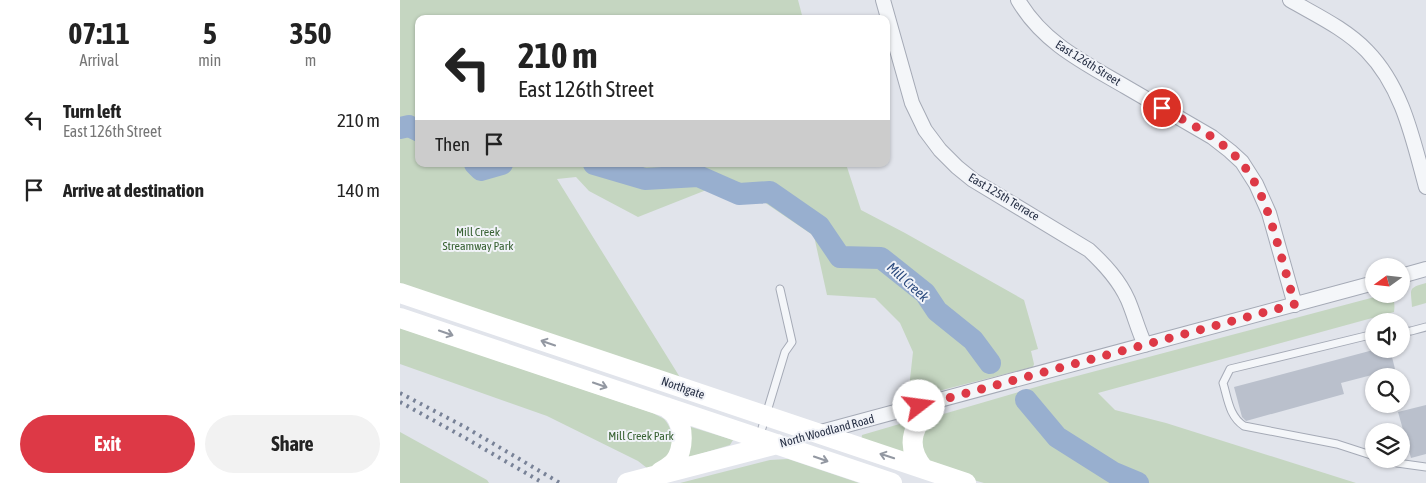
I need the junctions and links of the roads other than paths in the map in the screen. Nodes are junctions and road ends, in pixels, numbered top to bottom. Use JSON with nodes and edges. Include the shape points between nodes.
{"nodes":[{"id":1,"x":884,"y":0,"type":"edge"},
{"id":2,"x":1018,"y":0,"type":"edge"},
{"id":3,"x":1290,"y":0,"type":"edge"},
{"id":4,"x":888,"y":15,"type":"edge"},
{"id":5,"x":890,"y":22,"type":"edge"},
{"id":6,"x":1426,"y":188,"type":"edge"},
{"id":7,"x":1426,"y":269,"type":"edge"},
{"id":8,"x":1410,"y":273,"type":"edge"},
{"id":9,"x":1365,"y":285,"type":"edge"},
{"id":10,"x":780,"y":289,"type":"dead end"},
{"id":11,"x":400,"y":293,"type":"edge"},
{"id":12,"x":1295,"y":304,"type":"junction"},
{"id":13,"x":400,"y":318,"type":"edge"},
{"id":14,"x":1426,"y":327,"type":"edge"},
{"id":15,"x":1410,"y":331,"type":"edge"},
{"id":16,"x":1365,"y":336,"type":"edge"},
{"id":17,"x":1145,"y":345,"type":"junction"},
{"id":18,"x":936,"y":401,"type":"junction"},
{"id":19,"x":666,"y":407,"type":"junction"},
{"id":20,"x":765,"y":416,"type":"junction"},
{"id":21,"x":817,"y":433,"type":"junction"},
{"id":22,"x":768,"y":441,"type":"junction"},
{"id":23,"x":1365,"y":453,"type":"edge"},
{"id":24,"x":1410,"y":465,"type":"edge"},
{"id":25,"x":1426,"y":467,"type":"edge"},
{"id":26,"x":924,"y":469,"type":"junction"},
{"id":27,"x":655,"y":475,"type":"junction"},
{"id":28,"x":627,"y":483,"type":"edge"},
{"id":29,"x":892,"y":483,"type":"edge"},
{"id":30,"x":966,"y":483,"type":"edge"}],
"edges":[{"from":1,"to":4,"type":"street","name":"East 125th Terrace"},
{"from":2,"to":12,"type":"street","name":"East 126th Street","via":[[1039,28],[1061,48],[1212,137],[1242,162],[1269,213]]},
{"from":3,"to":6,"type":"street","via":[[1329,22],[1380,65],[1408,122]]},
{"from":5,"to":17,"type":"street","name":"East 125th Terrace","via":[[912,103],[925,130],[940,150],[973,180],[1089,250],[1105,265],[1129,302]]},
{"from":7,"to":8,"type":"street"},
{"from":9,"to":12,"type":"street","name":"North Woodland Road"},
{"from":10,"to":20,"type":"lane","via":[[792,342],[785,352]]},
{"from":20,"to":11,"type":"main road","name":"Northgate","one_way":true},
{"from":12,"to":17,"type":"street","name":"North Woodland Road"},
{"from":13,"to":19,"type":"main road","name":"Northgate","one_way":true},
{"from":14,"to":15,"type":"lane"},
{"from":16,"to":23,"type":"lane","via":[[1230,370],[1223,383],[1230,409],[1244,426],[1337,444]]},
{"from":17,"to":18,"type":"street","name":"North Woodland Road"},
{"from":18,"to":21,"type":"street","name":"North Woodland Road"},
{"from":18,"to":26,"type":"main road","via":[[917,423],[914,433],[914,453]]},
{"from":19,"to":22,"type":"main road","name":"Northgate"},
{"from":19,"to":27,"type":"main road","via":[[678,420],[681,445],[674,462]]},
{"from":20,"to":21,"type":"main road","name":"Northgate"},
{"from":20,"to":22,"type":"lane"},
{"from":21,"to":22,"type":"main road","name":"North Woodland Road"},
{"from":26,"to":21,"type":"main road","name":"Northgate","one_way":true},
{"from":22,"to":27,"type":"main road","name":"North Woodland Road"},
{"from":22,"to":29,"type":"main road","name":"Northgate","one_way":true},
{"from":24,"to":25,"type":"lane"},
{"from":26,"to":30,"type":"main road","name":"Northgate"},
{"from":27,"to":28,"type":"main road","name":"North Woodland Road"}]}
